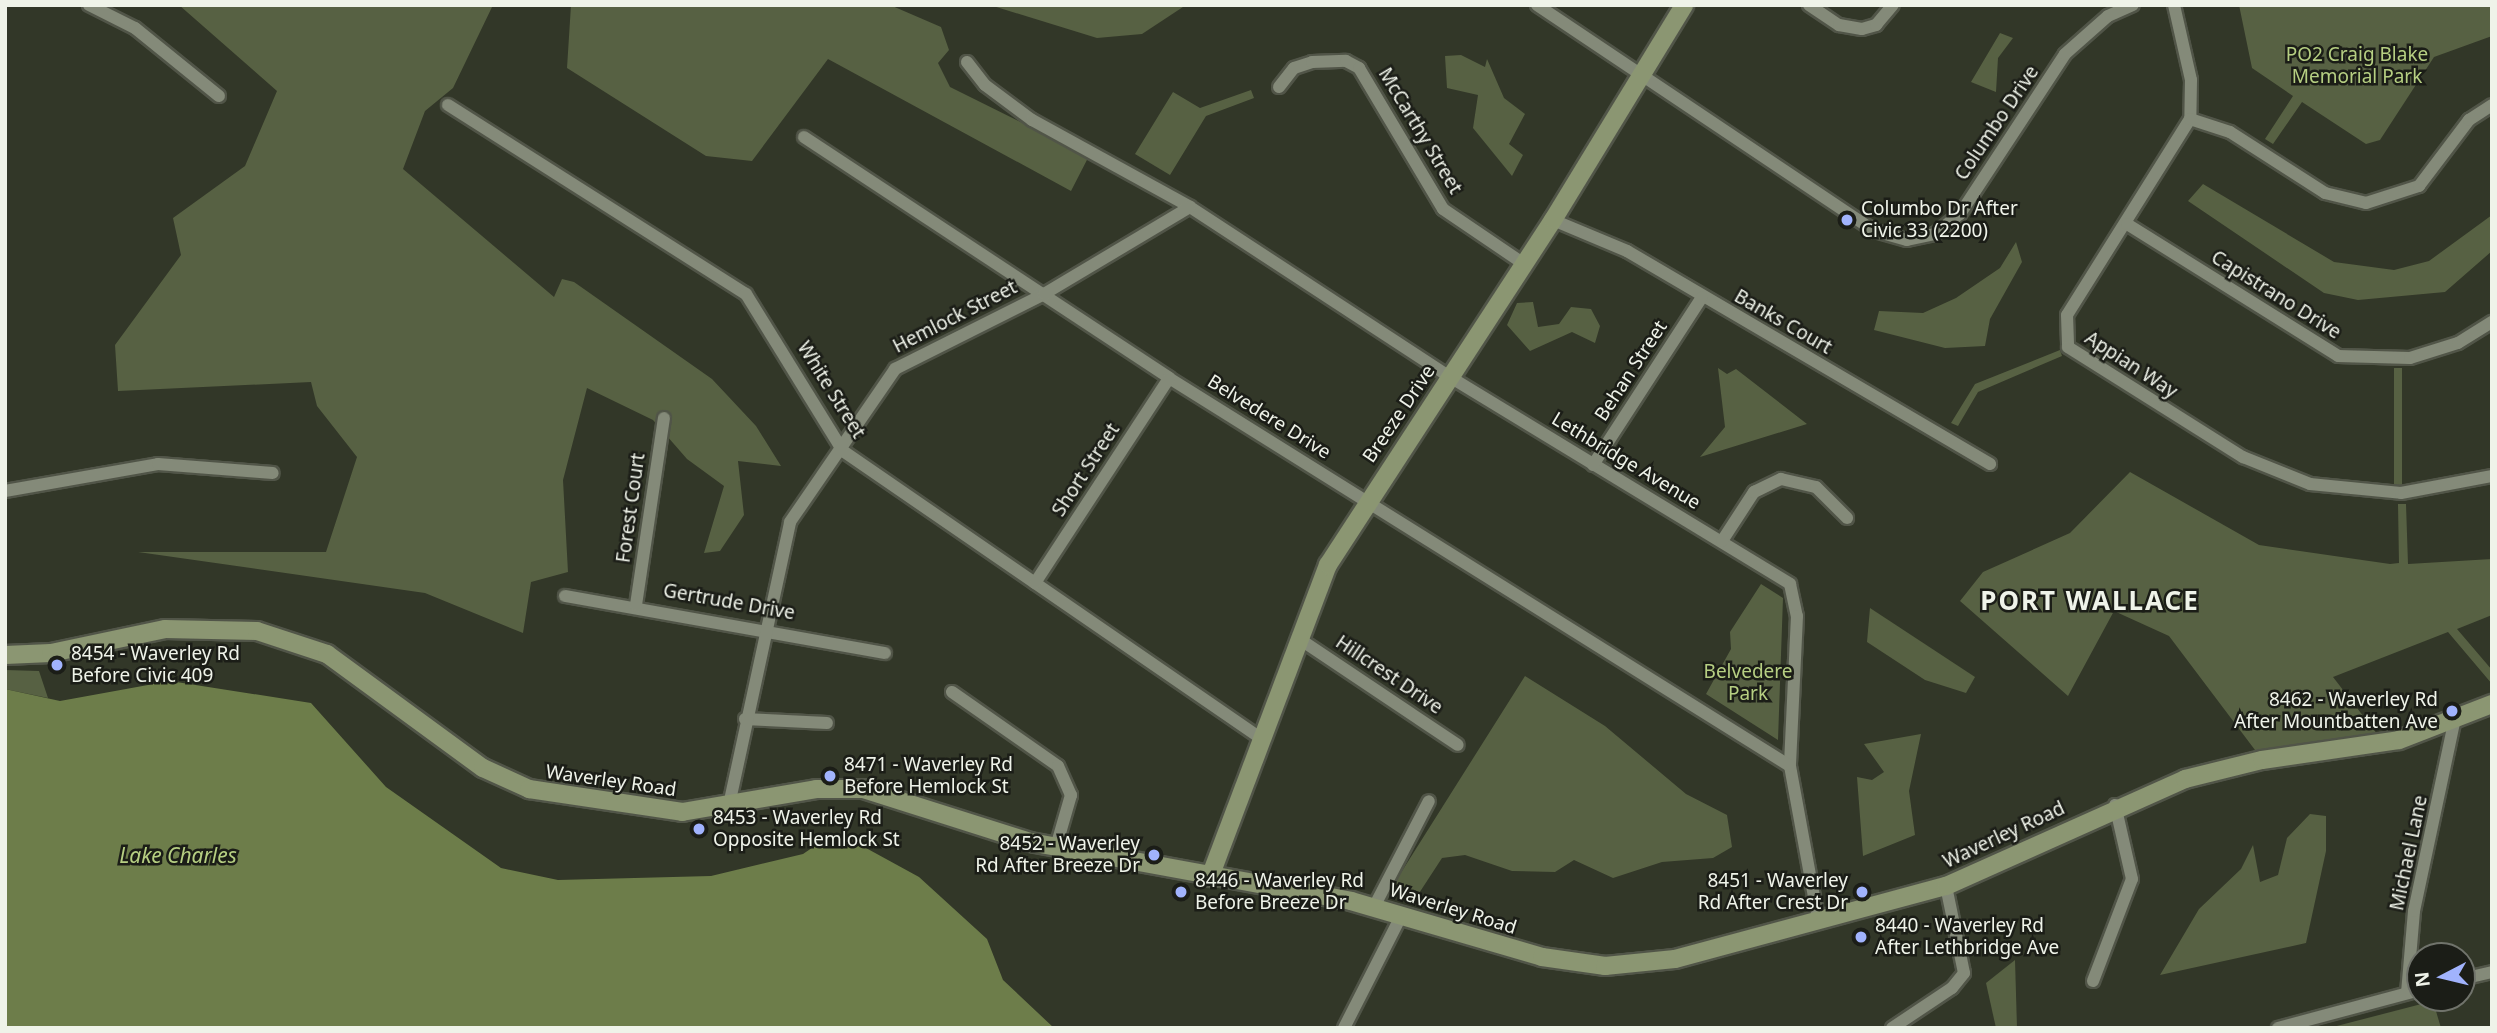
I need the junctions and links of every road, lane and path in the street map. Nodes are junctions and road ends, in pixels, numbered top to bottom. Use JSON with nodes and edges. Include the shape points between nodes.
{"nodes":[{"id":1,"x":89,"y":5,"type":"edge"},
{"id":2,"x":1537,"y":5,"type":"edge"},
{"id":3,"x":1684,"y":5,"type":"edge"},
{"id":4,"x":1809,"y":5,"type":"edge"},
{"id":5,"x":1893,"y":5,"type":"edge"},
{"id":6,"x":2133,"y":5,"type":"edge"},
{"id":7,"x":2174,"y":5,"type":"edge"},
{"id":8,"x":967,"y":62,"type":"dead end"},
{"id":9,"x":1640,"y":71,"type":"junction"},
{"id":10,"x":1279,"y":87,"type":"dead end"},
{"id":11,"x":219,"y":96,"type":"dead end"},
{"id":12,"x":2492,"y":104,"type":"edge"},
{"id":13,"x":448,"y":105,"type":"dead end"},
{"id":14,"x":2190,"y":119,"type":"junction"},
{"id":15,"x":804,"y":137,"type":"dead end"},
{"id":16,"x":1190,"y":207,"type":"junction"},
{"id":17,"x":1553,"y":220,"type":"junction"},
{"id":18,"x":2127,"y":224,"type":"junction"},
{"id":19,"x":1524,"y":264,"type":"junction"},
{"id":20,"x":1044,"y":294,"type":"junction"},
{"id":21,"x":1702,"y":296,"type":"junction"},
{"id":22,"x":2492,"y":322,"type":"edge"},
{"id":23,"x":1450,"y":377,"type":"junction"},
{"id":24,"x":1168,"y":378,"type":"junction"},
{"id":25,"x":663,"y":418,"type":"dead end"},
{"id":26,"x":843,"y":451,"type":"junction"},
{"id":27,"x":1990,"y":464,"type":"dead end"},
{"id":28,"x":1593,"y":465,"type":"junction"},
{"id":29,"x":273,"y":473,"type":"dead end"},
{"id":30,"x":2492,"y":476,"type":"edge"},
{"id":31,"x":5,"y":491,"type":"edge"},
{"id":32,"x":1366,"y":500,"type":"junction"},
{"id":33,"x":1847,"y":518,"type":"dead end"},
{"id":34,"x":1722,"y":541,"type":"junction"},
{"id":35,"x":1035,"y":583,"type":"junction"},
{"id":36,"x":565,"y":596,"type":"dead end"},
{"id":37,"x":636,"y":605,"type":"junction"},
{"id":38,"x":768,"y":627,"type":"junction"},
{"id":39,"x":1298,"y":638,"type":"junction"},
{"id":40,"x":885,"y":653,"type":"dead end"},
{"id":41,"x":5,"y":655,"type":"edge"},
{"id":42,"x":952,"y":692,"type":"dead end"},
{"id":43,"x":2492,"y":704,"type":"edge"},
{"id":44,"x":746,"y":719,"type":"junction"},
{"id":45,"x":827,"y":723,"type":"dead end"},
{"id":46,"x":2454,"y":723,"type":"junction"},
{"id":47,"x":1259,"y":737,"type":"junction"},
{"id":48,"x":1458,"y":745,"type":"dead end"},
{"id":49,"x":1790,"y":766,"type":"junction"},
{"id":50,"x":1429,"y":801,"type":"dead end"},
{"id":51,"x":729,"y":805,"type":"junction"},
{"id":52,"x":2115,"y":805,"type":"junction"},
{"id":53,"x":1056,"y":847,"type":"junction"},
{"id":54,"x":1210,"y":877,"type":"junction"},
{"id":55,"x":1946,"y":886,"type":"junction"},
{"id":56,"x":1374,"y":907,"type":"junction"},
{"id":57,"x":1402,"y":914,"type":"junction"},
{"id":58,"x":1818,"y":919,"type":"junction"},
{"id":59,"x":2414,"y":942,"type":"edge"},
{"id":60,"x":2093,"y":981,"type":"dead end"},
{"id":61,"x":2406,"y":993,"type":"edge"},
{"id":62,"x":1344,"y":1028,"type":"edge"},
{"id":63,"x":1892,"y":1028,"type":"edge"},
{"id":64,"x":2278,"y":1028,"type":"edge"}],
"edges":[{"from":1,"to":11,"type":"street","via":[[135,28]]},
{"from":2,"to":9,"type":"street","name":"Columbo Drive"},
{"from":3,"to":9,"type":"main road","name":"Breeze Drive"},
{"from":4,"to":5,"type":"street","via":[[1839,25],[1862,29],[1876,25]]},
{"from":6,"to":9,"type":"street","name":"Columbo Drive","via":[[2083,34],[1960,214],[1935,234],[1915,239],[1875,231]]},
{"from":7,"to":14,"type":"street","name":"Appian Way","via":[[2191,80]]},
{"from":8,"to":16,"type":"street","name":"Lethbridge Avenue","via":[[985,85],[1032,120]]},
{"from":9,"to":17,"type":"main road","name":"Breeze Drive"},
{"from":10,"to":19,"type":"street","name":"McCarthy Street","via":[[1294,68],[1312,62],[1346,61],[1359,68],[1443,209]]},
{"from":12,"to":14,"type":"street","via":[[2469,120],[2419,186],[2366,204],[2325,193],[2230,132]]},
{"from":13,"to":26,"type":"street","name":"White Street","via":[[746,293]]},
{"from":14,"to":18,"type":"street","name":"Appian Way"},
{"from":15,"to":20,"type":"street","name":"Belvedere Drive"},
{"from":16,"to":20,"type":"street","name":"Hemlock Street"},
{"from":16,"to":23,"type":"street","name":"Lethbridge Avenue"},
{"from":17,"to":19,"type":"main road","name":"Breeze Drive"},
{"from":17,"to":21,"type":"street","name":"Banks Court","via":[[1628,251]]},
{"from":18,"to":22,"type":"street","name":"Capistrano Drive","via":[[2338,356],[2420,356]]},
{"from":18,"to":30,"type":"street","name":"Appian Way","via":[[2067,315],[2064,336],[2075,357],[2243,457],[2310,484],[2401,494]]},
{"from":19,"to":23,"type":"main road","name":"Breeze Drive"},
{"from":20,"to":24,"type":"street","name":"Belvedere Drive"},
{"from":20,"to":26,"type":"street","name":"Hemlock Street","via":[[895,369]]},
{"from":21,"to":27,"type":"street","name":"Banks Court"},
{"from":21,"to":28,"type":"street","name":"Behan Street"},
{"from":23,"to":28,"type":"street","name":"Lethbridge Avenue"},
{"from":23,"to":32,"type":"main road","name":"Breeze Drive"},
{"from":24,"to":32,"type":"street","name":"Belvedere Drive"},
{"from":24,"to":35,"type":"street","name":"Short Street"},
{"from":25,"to":37,"type":"street","name":"Forest Court"},
{"from":26,"to":35,"type":"street","name":"White Street"},
{"from":26,"to":38,"type":"street","name":"Hemlock Street","via":[[790,522]]},
{"from":28,"to":34,"type":"street","name":"Lethbridge Avenue"},
{"from":29,"to":31,"type":"street","via":[[158,464]]},
{"from":32,"to":39,"type":"main road","name":"Breeze Drive","via":[[1328,565]]},
{"from":32,"to":49,"type":"street","name":"Belvedere Drive"},
{"from":33,"to":34,"type":"street","via":[[1816,487],[1781,478],[1754,492]]},
{"from":34,"to":49,"type":"street","name":"Lethbridge Avenue","via":[[1784,578],[1794,593]]},
{"from":35,"to":47,"type":"street","name":"White Street"},
{"from":36,"to":37,"type":"street","name":"Gertrude Drive"},
{"from":37,"to":38,"type":"street","name":"Gertrude Drive"},
{"from":38,"to":40,"type":"street","name":"Gertrude Drive"},
{"from":38,"to":44,"type":"street","name":"Hemlock Street"},
{"from":39,"to":47,"type":"main road","name":"Breeze Drive"},
{"from":39,"to":48,"type":"street","name":"Hillcrest Drive"},
{"from":41,"to":51,"type":"main road","name":"Waverley Road","via":[[51,653],[165,629],[257,631],[327,654],[517,786],[654,810]]},
{"from":42,"to":53,"type":"street","via":[[1065,775],[1071,795]]},
{"from":43,"to":46,"type":"main road","name":"Waverley Road"},
{"from":44,"to":45,"type":"street"},
{"from":44,"to":51,"type":"street","name":"Hemlock Street"},
{"from":46,"to":52,"type":"main road","name":"Waverley Road","via":[[2384,744],[2225,768]]},
{"from":46,"to":59,"type":"street","name":"Michael Lane","via":[[2414,911]]},
{"from":47,"to":54,"type":"main road","name":"Breeze Drive"},
{"from":49,"to":58,"type":"street","name":"Lethbridge Avenue"},
{"from":50,"to":56,"type":"street"},
{"from":51,"to":53,"type":"main road","name":"Waverley Road","via":[[816,789],[863,789]]},
{"from":52,"to":55,"type":"main road","name":"Waverley Road"},
{"from":52,"to":60,"type":"street","via":[[2132,879]]},
{"from":53,"to":54,"type":"main road","name":"Waverley Road"},
{"from":54,"to":56,"type":"main road","name":"Waverley Road"},
{"from":55,"to":58,"type":"main road","name":"Waverley Road"},
{"from":55,"to":63,"type":"street","via":[[1964,973],[1952,988]]},
{"from":56,"to":57,"type":"main road","name":"Waverley Road"},
{"from":57,"to":58,"type":"main road","name":"Waverley Road","via":[[1542,957],[1605,966],[1675,959]]},
{"from":57,"to":62,"type":"street"},
{"from":61,"to":64,"type":"street"}]}
